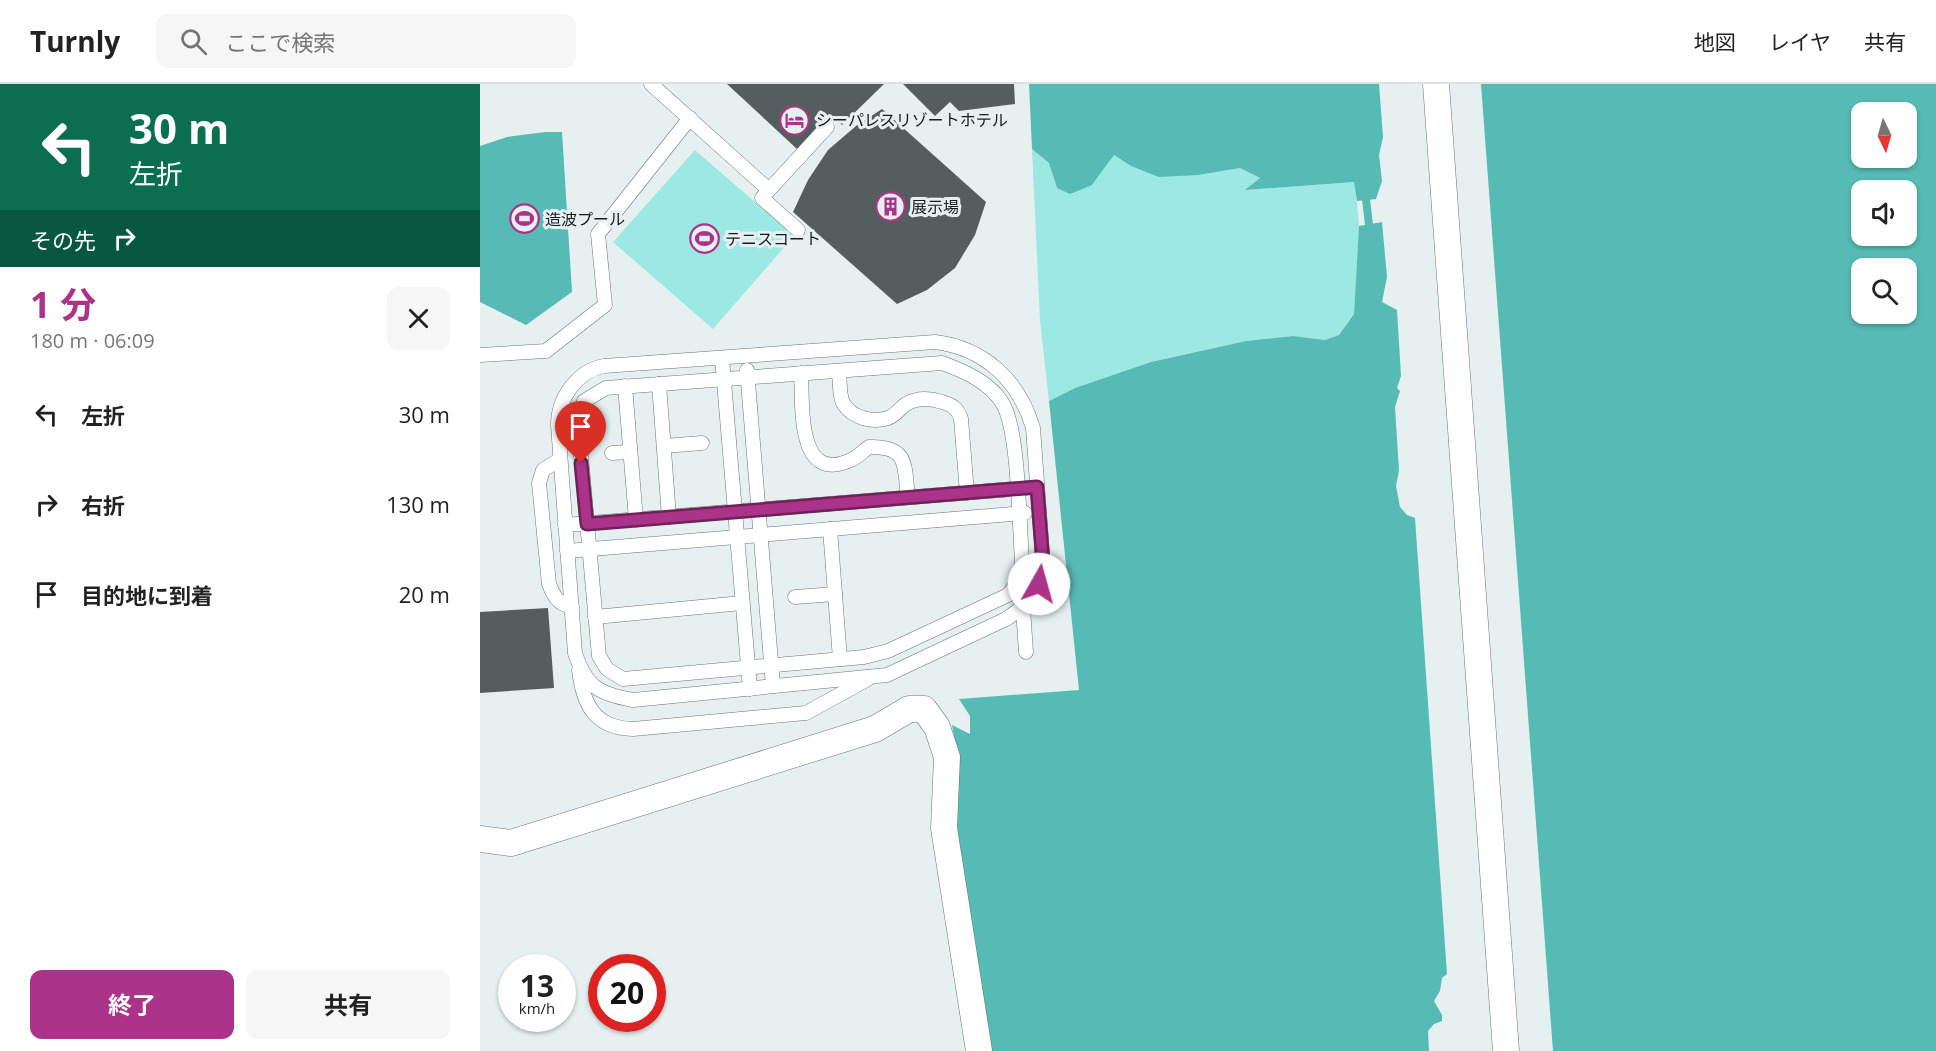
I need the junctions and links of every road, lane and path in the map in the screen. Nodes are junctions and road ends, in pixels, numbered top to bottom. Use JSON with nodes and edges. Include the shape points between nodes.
{"nodes":[{"id":1,"x":651,"y":84,"type":"edge"},
{"id":2,"x":1436,"y":84,"type":"edge"},
{"id":3,"x":690,"y":118,"type":"junction"},
{"id":4,"x":827,"y":127,"type":"dead end"},
{"id":5,"x":769,"y":190,"type":"junction"},
{"id":6,"x":798,"y":230,"type":"dead end"},
{"id":7,"x":480,"y":355,"type":"edge"},
{"id":8,"x":746,"y":356,"type":"junction"},
{"id":9,"x":722,"y":358,"type":"junction"},
{"id":10,"x":839,"y":371,"type":"junction"},
{"id":11,"x":801,"y":373,"type":"junction"},
{"id":12,"x":748,"y":377,"type":"junction"},
{"id":13,"x":723,"y":379,"type":"junction"},
{"id":14,"x":658,"y":384,"type":"junction"},
{"id":15,"x":625,"y":386,"type":"junction"},
{"id":16,"x":702,"y":443,"type":"dead end"},
{"id":17,"x":664,"y":446,"type":"junction"},
{"id":18,"x":630,"y":452,"type":"junction"},
{"id":19,"x":612,"y":453,"type":"dead end"},
{"id":20,"x":559,"y":460,"type":"junction"},
{"id":21,"x":1037,"y":487,"type":"junction"},
{"id":22,"x":1017,"y":489,"type":"junction"},
{"id":23,"x":967,"y":493,"type":"junction"},
{"id":24,"x":908,"y":497,"type":"junction"},
{"id":25,"x":759,"y":509,"type":"junction"},
{"id":26,"x":735,"y":511,"type":"junction"},
{"id":27,"x":1039,"y":512,"type":"junction"},
{"id":28,"x":1019,"y":514,"type":"junction"},
{"id":29,"x":669,"y":517,"type":"junction"},
{"id":30,"x":636,"y":520,"type":"junction"},
{"id":31,"x":587,"y":524,"type":"junction"},
{"id":32,"x":565,"y":525,"type":"junction"},
{"id":33,"x":830,"y":529,"type":"junction"},
{"id":34,"x":761,"y":534,"type":"junction"},
{"id":35,"x":736,"y":536,"type":"junction"},
{"id":36,"x":589,"y":549,"type":"junction"},
{"id":37,"x":567,"y":551,"type":"junction"},
{"id":38,"x":835,"y":594,"type":"junction"},
{"id":39,"x":795,"y":597,"type":"dead end"},
{"id":40,"x":742,"y":603,"type":"junction"},
{"id":41,"x":572,"y":606,"type":"junction"},
{"id":42,"x":1023,"y":608,"type":"junction"},
{"id":43,"x":595,"y":617,"type":"junction"},
{"id":44,"x":1026,"y":652,"type":"dead end"},
{"id":45,"x":840,"y":659,"type":"junction"},
{"id":46,"x":772,"y":664,"type":"junction"},
{"id":47,"x":579,"y":666,"type":"junction"},
{"id":48,"x":748,"y":666,"type":"junction"},
{"id":49,"x":872,"y":677,"type":"junction"},
{"id":50,"x":773,"y":686,"type":"junction"},
{"id":51,"x":750,"y":688,"type":"junction"},
{"id":52,"x":480,"y":839,"type":"edge"},
{"id":53,"x":979,"y":1051,"type":"edge"},
{"id":54,"x":1506,"y":1051,"type":"edge"}],
"edges":[{"from":1,"to":3,"type":"lane"},
{"from":2,"to":54,"type":"street"},
{"from":3,"to":5,"type":"lane"},
{"from":3,"to":7,"type":"lane","via":[[598,234],[605,305],[546,351]]},
{"from":4,"to":5,"type":"lane"},
{"from":5,"to":6,"type":"lane","via":[[762,198]]},
{"from":8,"to":9,"type":"lane"},
{"from":8,"to":12,"type":"lane"},
{"from":8,"to":21,"type":"lane","via":[[935,342],[969,350],[999,370],[1026,405],[1033,428]]},
{"from":9,"to":13,"type":"lane"},
{"from":9,"to":20,"type":"lane","via":[[593,368],[566,393],[558,411]]},
{"from":10,"to":11,"type":"lane"},
{"from":10,"to":22,"type":"lane","via":[[942,363],[968,372],[1002,403],[1012,427]]},
{"from":10,"to":23,"type":"lane","via":[[842,402],[861,418],[889,417],[906,404],[926,398],[952,404],[961,419]]},
{"from":11,"to":12,"type":"lane"},
{"from":11,"to":24,"type":"lane","via":[[807,446],[818,462],[829,465],[853,460],[869,447],[892,449],[903,459]]},
{"from":12,"to":13,"type":"lane"},
{"from":12,"to":25,"type":"lane"},
{"from":13,"to":14,"type":"lane"},
{"from":13,"to":26,"type":"lane"},
{"from":14,"to":15,"type":"lane"},
{"from":14,"to":17,"type":"lane"},
{"from":15,"to":18,"type":"lane"},
{"from":15,"to":31,"type":"lane","via":[[606,388],[584,401],[578,422]]},
{"from":16,"to":17,"type":"lane"},
{"from":17,"to":29,"type":"lane"},
{"from":18,"to":19,"type":"lane"},
{"from":18,"to":30,"type":"lane"},
{"from":20,"to":32,"type":"lane"},
{"from":20,"to":41,"type":"lane","via":[[543,470],[539,483],[549,584],[562,605]]},
{"from":21,"to":22,"type":"lane"},
{"from":21,"to":27,"type":"lane"},
{"from":22,"to":23,"type":"lane"},
{"from":22,"to":28,"type":"lane"},
{"from":23,"to":24,"type":"lane"},
{"from":24,"to":25,"type":"lane"},
{"from":25,"to":26,"type":"lane"},
{"from":25,"to":34,"type":"lane"},
{"from":26,"to":29,"type":"lane"},
{"from":26,"to":35,"type":"lane"},
{"from":27,"to":28,"type":"lane"},
{"from":27,"to":42,"type":"lane","via":[[1043,563],[1039,584]]},
{"from":28,"to":33,"type":"lane"},
{"from":28,"to":45,"type":"lane","via":[[1020,580],[1008,596],[888,651]]},
{"from":29,"to":30,"type":"lane"},
{"from":30,"to":31,"type":"lane"},
{"from":31,"to":32,"type":"lane"},
{"from":31,"to":36,"type":"lane"},
{"from":32,"to":37,"type":"lane"},
{"from":33,"to":34,"type":"lane"},
{"from":33,"to":38,"type":"lane"},
{"from":34,"to":35,"type":"lane"},
{"from":34,"to":46,"type":"lane"},
{"from":35,"to":36,"type":"lane"},
{"from":35,"to":40,"type":"lane"},
{"from":36,"to":37,"type":"lane"},
{"from":36,"to":43,"type":"lane"},
{"from":37,"to":41,"type":"lane"},
{"from":38,"to":39,"type":"lane"},
{"from":38,"to":45,"type":"lane"},
{"from":40,"to":43,"type":"lane"},
{"from":40,"to":48,"type":"lane"},
{"from":41,"to":47,"type":"lane"},
{"from":42,"to":44,"type":"lane"},
{"from":42,"to":49,"type":"lane","via":[[888,675]]},
{"from":43,"to":48,"type":"lane","via":[[599,656],[607,669],[622,679]]},
{"from":45,"to":46,"type":"lane"},
{"from":46,"to":48,"type":"lane"},
{"from":46,"to":50,"type":"lane"},
{"from":47,"to":49,"type":"lane","via":[[582,693],[590,711],[620,729],[806,713]]},
{"from":47,"to":51,"type":"lane","via":[[587,682],[601,691],[633,700]]},
{"from":48,"to":51,"type":"lane"},
{"from":49,"to":50,"type":"lane"},
{"from":50,"to":51,"type":"lane"},
{"from":52,"to":53,"type":"street","via":[[511,843],[875,729],[909,709],[924,709],[937,728],[947,757],[944,828]]}]}
